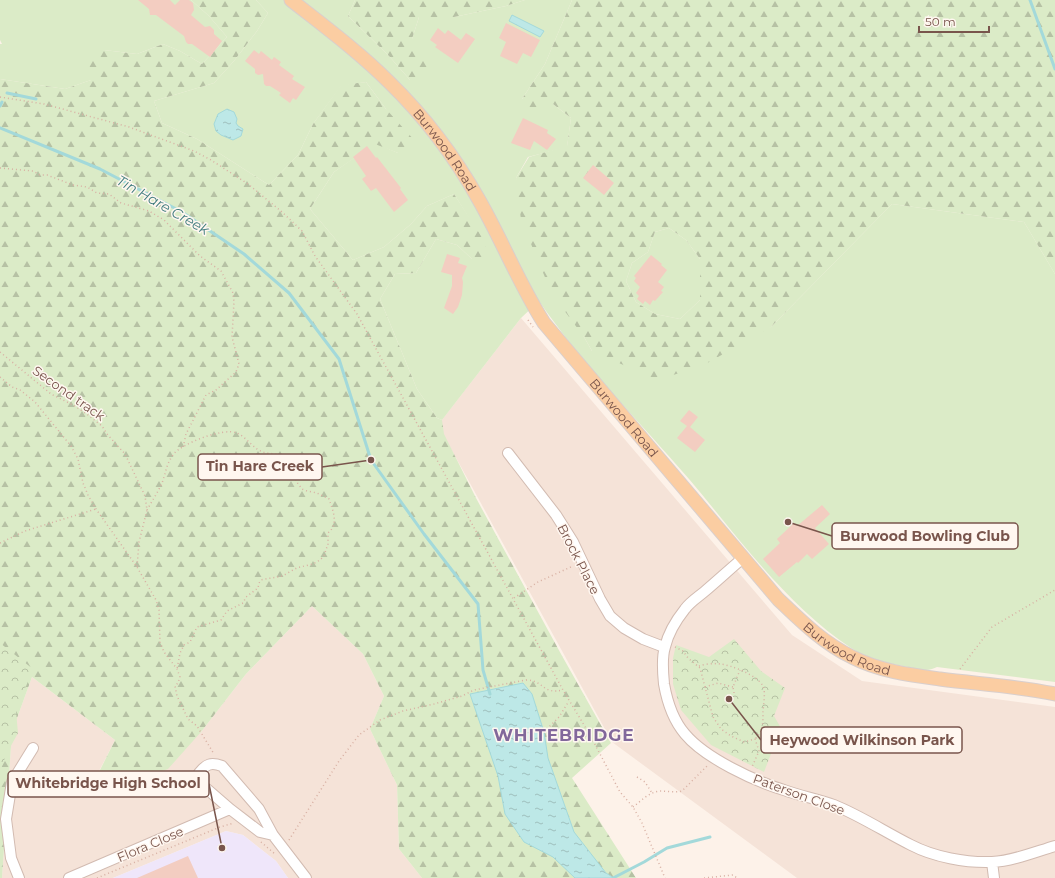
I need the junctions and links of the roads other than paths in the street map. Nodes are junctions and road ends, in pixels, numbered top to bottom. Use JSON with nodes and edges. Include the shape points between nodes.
{"nodes":[{"id":1,"x":291,"y":0,"type":"edge"},
{"id":2,"x":508,"y":453,"type":"dead end"},
{"id":3,"x":743,"y":558,"type":"junction"},
{"id":4,"x":669,"y":647,"type":"junction"},
{"id":5,"x":1055,"y":694,"type":"edge"},
{"id":6,"x":33,"y":748,"type":"dead end"},
{"id":7,"x":230,"y":809,"type":"junction"},
{"id":8,"x":273,"y":835,"type":"junction"},
{"id":9,"x":1055,"y":846,"type":"edge"},
{"id":10,"x":992,"y":862,"type":"junction"},
{"id":11,"x":19,"y":878,"type":"edge"},
{"id":12,"x":69,"y":878,"type":"edge"},
{"id":13,"x":306,"y":878,"type":"edge"},
{"id":14,"x":994,"y":878,"type":"edge"}],
"edges":[{"from":1,"to":3,"type":"main road","name":"Burwood Road","via":[[340,38],[389,82],[423,120],[455,160],[479,200],[530,302],[544,323]]},
{"from":2,"to":4,"type":"street","name":"Brock Place","via":[[556,515],[573,542],[610,616],[643,639]]},
{"from":3,"to":4,"type":"street","name":"Paterson Close","via":[[686,608],[675,624]]},
{"from":3,"to":5,"type":"main road","name":"Burwood Road","via":[[802,623],[852,657],[878,668],[909,675]]},
{"from":4,"to":10,"type":"street","name":"Paterson Close","via":[[663,676],[666,696],[673,715],[685,734],[714,758],[784,790],[866,819],[912,846],[952,859]]},
{"from":6,"to":11,"type":"street","via":[[12,782],[6,819],[11,858]]},
{"from":7,"to":8,"type":"street","via":[[260,832]]},
{"from":7,"to":8,"type":"street","via":[[200,783],[199,773],[204,766],[213,763],[222,766],[259,809]]},
{"from":7,"to":12,"type":"street","name":"Flora Close"},
{"from":8,"to":13,"type":"street","via":[[280,851]]},
{"from":9,"to":10,"type":"street","name":"Paterson Close"},
{"from":10,"to":14,"type":"street"}]}
